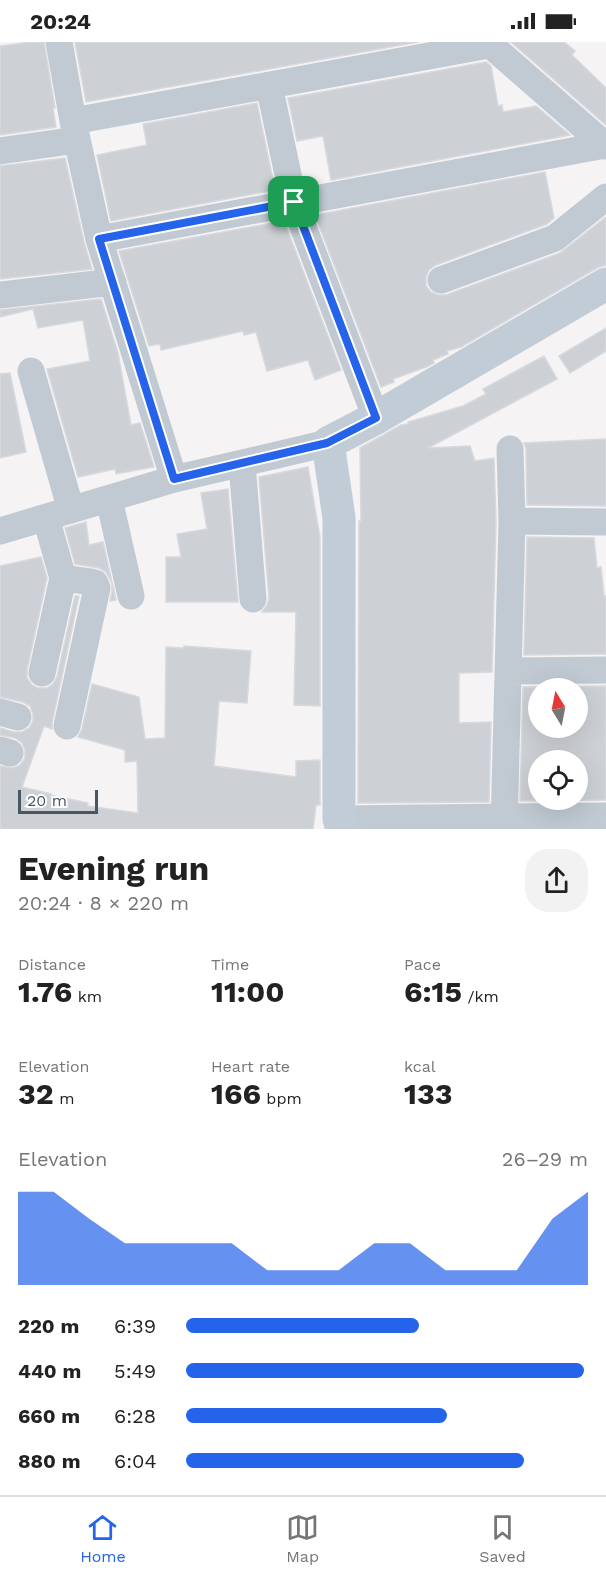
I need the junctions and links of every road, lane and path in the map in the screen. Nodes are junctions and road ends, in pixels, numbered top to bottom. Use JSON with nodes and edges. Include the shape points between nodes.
{"nodes":[{"id":1,"x":58,"y":42,"type":"edge"},
{"id":2,"x":488,"y":43,"type":"edge"},
{"id":3,"x":269,"y":85,"type":"junction"},
{"id":4,"x":75,"y":130,"type":"junction"},
{"id":5,"x":606,"y":145,"type":"edge"},
{"id":6,"x":0,"y":151,"type":"edge"},
{"id":7,"x":606,"y":197,"type":"edge"},
{"id":8,"x":294,"y":202,"type":"junction"},
{"id":9,"x":99,"y":239,"type":"junction"},
{"id":10,"x":441,"y":280,"type":"dead end"},
{"id":11,"x":113,"y":282,"type":"junction"},
{"id":12,"x":606,"y":284,"type":"edge"},
{"id":13,"x":0,"y":295,"type":"edge"},
{"id":14,"x":31,"y":371,"type":"dead end"},
{"id":15,"x":376,"y":418,"type":"junction"},
{"id":16,"x":327,"y":443,"type":"junction"},
{"id":17,"x":510,"y":449,"type":"dead end"},
{"id":18,"x":242,"y":464,"type":"junction"},
{"id":19,"x":174,"y":479,"type":"junction"},
{"id":20,"x":109,"y":498,"type":"junction"},
{"id":21,"x":71,"y":510,"type":"junction"},
{"id":22,"x":46,"y":518,"type":"junction"},
{"id":23,"x":512,"y":521,"type":"junction"},
{"id":24,"x":606,"y":522,"type":"edge"},
{"id":25,"x":0,"y":531,"type":"edge"},
{"id":26,"x":63,"y":578,"type":"junction"},
{"id":27,"x":131,"y":596,"type":"dead end"},
{"id":28,"x":254,"y":599,"type":"dead end"},
{"id":29,"x":508,"y":670,"type":"junction"},
{"id":30,"x":606,"y":670,"type":"edge"},
{"id":31,"x":42,"y":673,"type":"dead end"},
{"id":32,"x":67,"y":726,"type":"dead end"},
{"id":33,"x":606,"y":816,"type":"edge"},
{"id":34,"x":504,"y":823,"type":"edge"},
{"id":35,"x":340,"y":824,"type":"edge"}],
"edges":[{"from":1,"to":4,"type":"street"},
{"from":2,"to":3,"type":"street"},
{"from":2,"to":5,"type":"street"},
{"from":3,"to":4,"type":"street"},
{"from":3,"to":8,"type":"street"},
{"from":4,"to":6,"type":"street"},
{"from":4,"to":9,"type":"street"},
{"from":5,"to":8,"type":"street"},
{"from":7,"to":10,"type":"street","via":[[555,238]]},
{"from":8,"to":9,"type":"street"},
{"from":8,"to":15,"type":"street"},
{"from":9,"to":11,"type":"street"},
{"from":11,"to":13,"type":"street"},
{"from":11,"to":19,"type":"street"},
{"from":12,"to":15,"type":"street"},
{"from":14,"to":21,"type":"street"},
{"from":15,"to":16,"type":"street"},
{"from":16,"to":18,"type":"street"},
{"from":16,"to":35,"type":"street","via":[[339,518]]},
{"from":17,"to":23,"type":"street"},
{"from":18,"to":19,"type":"street"},
{"from":18,"to":28,"type":"street"},
{"from":19,"to":20,"type":"street"},
{"from":20,"to":21,"type":"street"},
{"from":20,"to":27,"type":"street"},
{"from":21,"to":22,"type":"street"},
{"from":22,"to":25,"type":"street"},
{"from":22,"to":26,"type":"street"},
{"from":23,"to":24,"type":"street"},
{"from":23,"to":29,"type":"street"},
{"from":26,"to":31,"type":"street"},
{"from":26,"to":32,"type":"street","via":[[91,582],[97,588]]},
{"from":29,"to":30,"type":"street"},
{"from":29,"to":34,"type":"street"},
{"from":33,"to":34,"type":"street"},
{"from":34,"to":35,"type":"street"}]}
